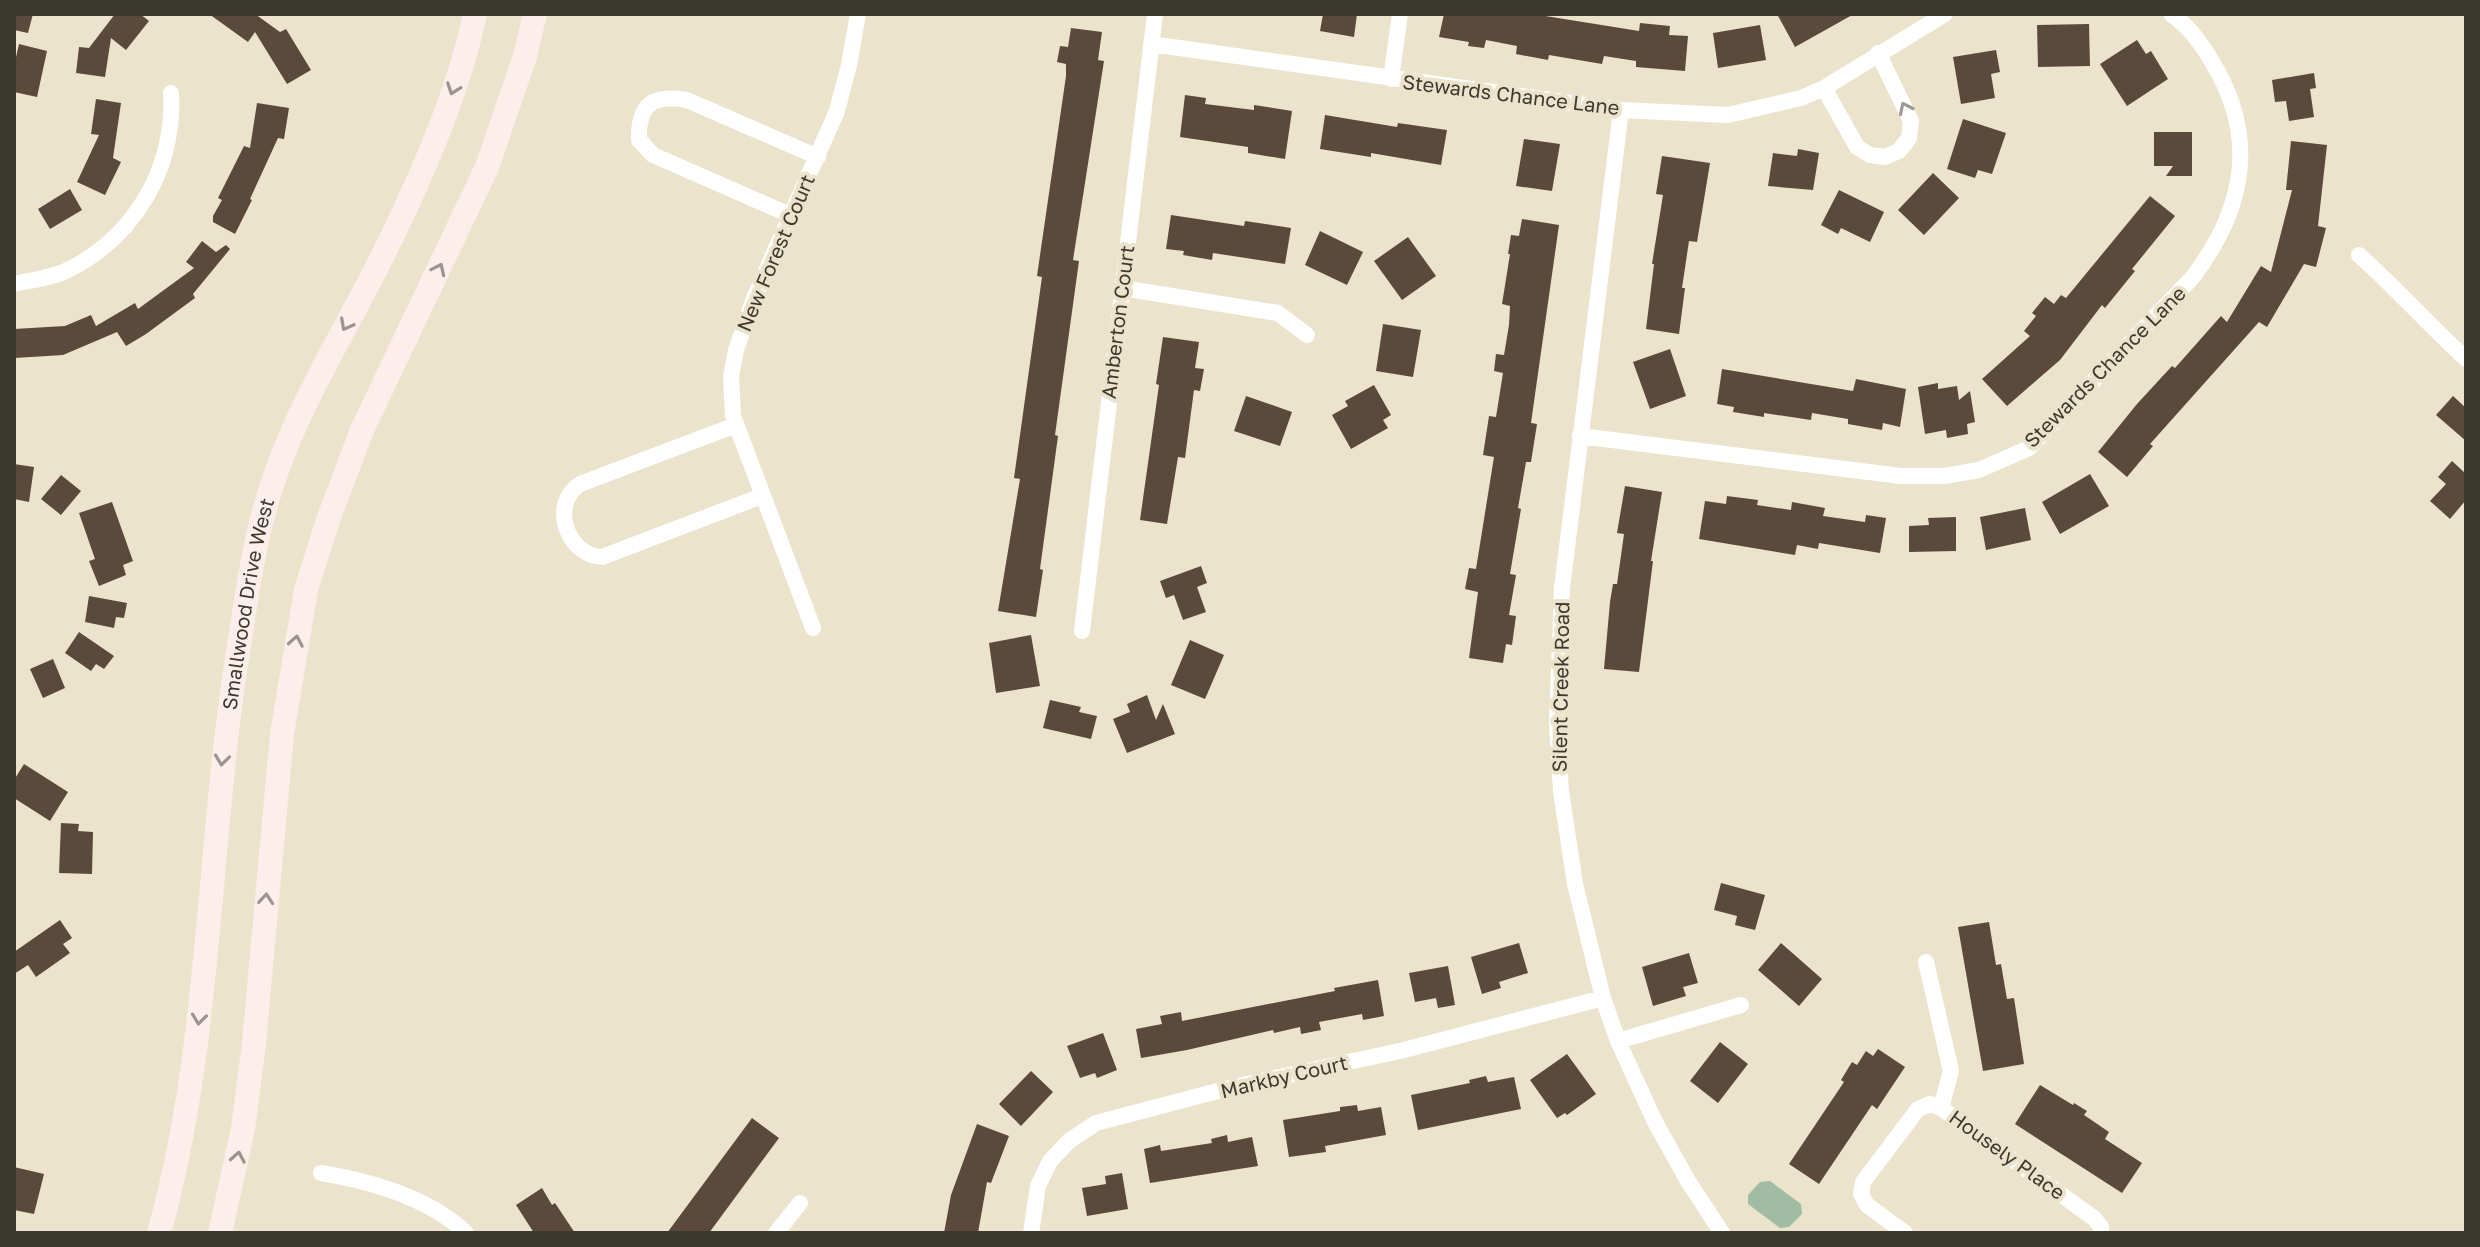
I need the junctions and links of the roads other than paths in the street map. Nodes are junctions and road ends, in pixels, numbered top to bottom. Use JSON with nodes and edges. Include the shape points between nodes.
{"nodes":[{"id":1,"x":475,"y":14,"type":"edge"},
{"id":2,"x":535,"y":14,"type":"edge"},
{"id":3,"x":858,"y":14,"type":"edge"},
{"id":4,"x":1155,"y":14,"type":"edge"},
{"id":5,"x":1400,"y":14,"type":"edge"},
{"id":6,"x":1945,"y":14,"type":"edge"},
{"id":7,"x":2171,"y":14,"type":"edge"},
{"id":8,"x":1151,"y":44,"type":"junction"},
{"id":9,"x":1878,"y":53,"type":"junction"},
{"id":10,"x":1391,"y":79,"type":"junction"},
{"id":11,"x":1824,"y":88,"type":"junction"},
{"id":12,"x":171,"y":93,"type":"dead end"},
{"id":13,"x":1621,"y":110,"type":"junction"},
{"id":14,"x":818,"y":157,"type":"junction"},
{"id":15,"x":790,"y":215,"type":"junction"},
{"id":16,"x":2359,"y":255,"type":"dead end"},
{"id":17,"x":14,"y":284,"type":"edge"},
{"id":18,"x":1122,"y":288,"type":"junction"},
{"id":19,"x":1307,"y":335,"type":"dead end"},
{"id":20,"x":2466,"y":359,"type":"edge"},
{"id":21,"x":736,"y":425,"type":"junction"},
{"id":22,"x":1580,"y":436,"type":"junction"},
{"id":23,"x":762,"y":496,"type":"junction"},
{"id":24,"x":813,"y":628,"type":"dead end"},
{"id":25,"x":1082,"y":631,"type":"dead end"},
{"id":26,"x":1926,"y":962,"type":"dead end"},
{"id":27,"x":1603,"y":998,"type":"junction"},
{"id":28,"x":1741,"y":1005,"type":"dead end"},
{"id":29,"x":1618,"y":1041,"type":"junction"},
{"id":30,"x":1941,"y":1108,"type":"junction"},
{"id":31,"x":321,"y":1173,"type":"dead end"},
{"id":32,"x":800,"y":1203,"type":"dead end"},
{"id":33,"x":159,"y":1233,"type":"edge"},
{"id":34,"x":220,"y":1233,"type":"edge"},
{"id":35,"x":466,"y":1233,"type":"edge"},
{"id":36,"x":776,"y":1233,"type":"edge"},
{"id":37,"x":1031,"y":1233,"type":"edge"},
{"id":38,"x":1722,"y":1233,"type":"edge"},
{"id":39,"x":1905,"y":1233,"type":"edge"},
{"id":40,"x":2100,"y":1233,"type":"edge"}],
"edges":[{"from":1,"to":33,"type":"street","name":"Smallwood Drive West","one_way":true,"via":[[460,72],[411,194],[305,404],[271,488],[231,693],[186,1120]]},
{"from":34,"to":2,"type":"street","one_way":true,"via":[[243,1129],[285,707],[306,590],[362,430],[487,167]]},
{"from":3,"to":14,"type":"street","name":"New Forest Court","via":[[843,89]]},
{"from":4,"to":8,"type":"street","name":"Amberton Court"},
{"from":5,"to":10,"type":"street"},
{"from":6,"to":9,"type":"street","name":"Stewards Chance Lane"},
{"from":7,"to":22,"type":"street","name":"Stewards Chance Lane","via":[[2199,40],[2233,105],[2240,168],[2227,223],[2192,278],[2029,448],[1979,470],[1901,476]]},
{"from":8,"to":10,"type":"street","name":"Stewards Chance Lane"},
{"from":8,"to":18,"type":"street","name":"Amberton Court"},
{"from":9,"to":11,"type":"street","name":"Stewards Chance Lane"},
{"from":11,"to":9,"type":"street","one_way":true,"via":[[1857,147],[1885,157],[1899,151],[1909,138],[1911,121]]},
{"from":10,"to":13,"type":"street","name":"Stewards Chance Lane"},
{"from":11,"to":13,"type":"street","name":"Stewards Chance Lane","via":[[1728,115]]},
{"from":12,"to":17,"type":"street","via":[[170,134],[161,168],[126,228],[65,271]]},
{"from":13,"to":22,"type":"street","name":"Silent Creek Road"},
{"from":14,"to":15,"type":"street","name":"New Forest Court"},
{"from":14,"to":15,"type":"street","via":[[687,100],[666,96],[642,114],[639,140],[653,155]]},
{"from":15,"to":21,"type":"street","name":"New Forest Court","via":[[736,350],[730,398]]},
{"from":16,"to":20,"type":"street"},
{"from":18,"to":19,"type":"street","via":[[1278,313]]},
{"from":18,"to":25,"type":"street","name":"Amberton Court"},
{"from":21,"to":23,"type":"street","name":"New Forest Court"},
{"from":21,"to":23,"type":"street","via":[[580,484],[563,508],[569,531],[580,551],[602,557]]},
{"from":22,"to":27,"type":"street","name":"Silent Creek Road","via":[[1562,588],[1557,723],[1575,884]]},
{"from":23,"to":24,"type":"street","name":"New Forest Court"},
{"from":26,"to":30,"type":"street","via":[[1951,1071]]},
{"from":27,"to":29,"type":"street","name":"Silent Creek Road"},
{"from":27,"to":37,"type":"street","name":"Markby Court","via":[[1096,1123],[1050,1161],[1038,1186]]},
{"from":28,"to":29,"type":"street"},
{"from":29,"to":38,"type":"street","name":"Silent Creek Road","via":[[1655,1122]]},
{"from":30,"to":39,"type":"street","name":"Housely Place","via":[[1930,1104],[1918,1109],[1863,1182],[1861,1194],[1867,1205]]},
{"from":30,"to":40,"type":"street","name":"Housely Place","via":[[2095,1219]]},
{"from":31,"to":35,"type":"street","via":[[400,1194]]},
{"from":32,"to":36,"type":"street"}]}
